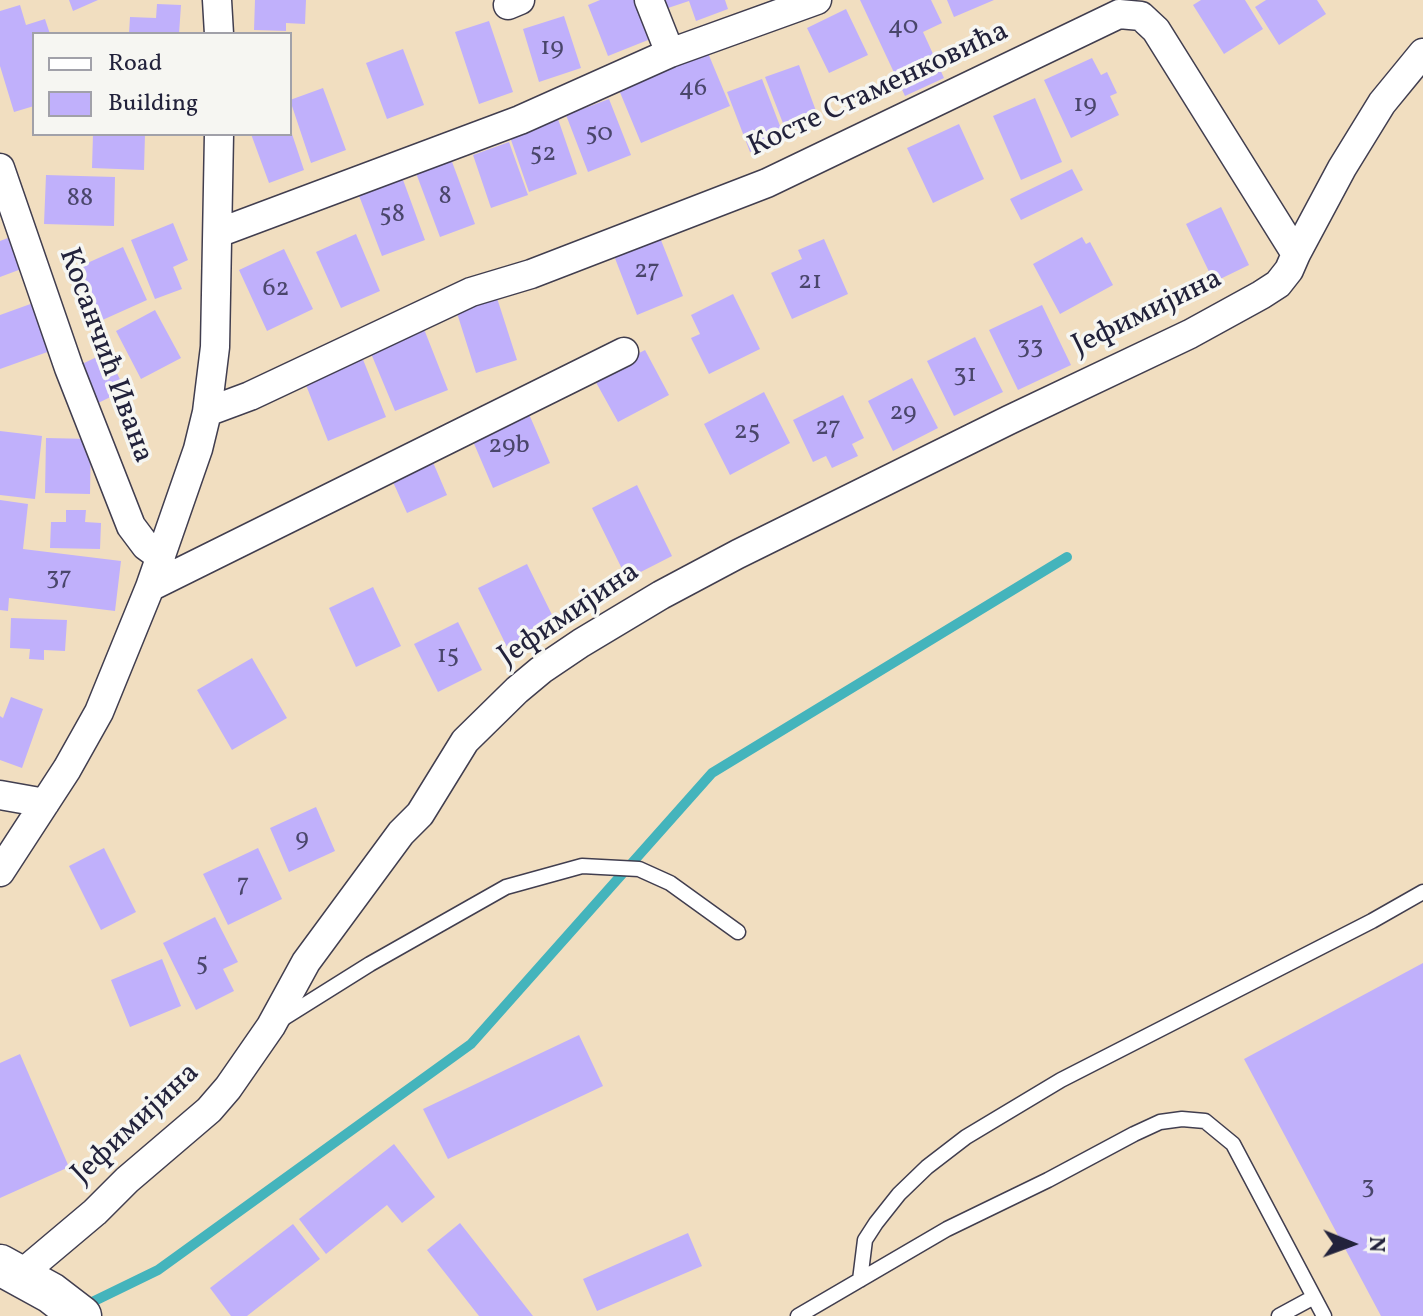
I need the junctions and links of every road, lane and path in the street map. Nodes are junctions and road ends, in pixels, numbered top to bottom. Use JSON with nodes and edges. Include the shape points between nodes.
{"nodes":[{"id":1,"x":217,"y":0,"type":"edge"},
{"id":2,"x":649,"y":0,"type":"edge"},
{"id":3,"x":817,"y":0,"type":"edge"},
{"id":4,"x":1141,"y":8,"type":"edge"},
{"id":5,"x":219,"y":32,"type":"edge"},
{"id":6,"x":670,"y":53,"type":"junction"},
{"id":7,"x":1423,"y":53,"type":"edge"},
{"id":8,"x":219,"y":136,"type":"edge"},
{"id":9,"x":0,"y":168,"type":"edge"},
{"id":10,"x":218,"y":233,"type":"junction"},
{"id":11,"x":1296,"y":254,"type":"junction"},
{"id":12,"x":624,"y":352,"type":"dead end"},
{"id":13,"x":207,"y":412,"type":"junction"},
{"id":14,"x":161,"y":557,"type":"junction"},
{"id":15,"x":150,"y":587,"type":"junction"},
{"id":16,"x":0,"y":795,"type":"edge"},
{"id":17,"x":45,"y":803,"type":"junction"},
{"id":18,"x":0,"y":872,"type":"edge"},
{"id":19,"x":1423,"y":892,"type":"edge"},
{"id":20,"x":738,"y":932,"type":"dead end"},
{"id":21,"x":271,"y":1026,"type":"junction"},
{"id":22,"x":860,"y":1280,"type":"junction"},
{"id":23,"x":38,"y":1288,"type":"edge"},
{"id":24,"x":1314,"y":1297,"type":"junction"},
{"id":25,"x":798,"y":1316,"type":"edge"},
{"id":26,"x":1279,"y":1316,"type":"edge"},
{"id":27,"x":1324,"y":1316,"type":"edge"}],
"edges":[{"from":1,"to":5,"type":"street"},
{"from":2,"to":6,"type":"street"},
{"from":3,"to":6,"type":"street"},
{"from":4,"to":11,"type":"street","name":"Косте Стаменковића"},
{"from":4,"to":13,"type":"street","name":"Косте Стаменковића","via":[[767,183],[471,292]]},
{"from":6,"to":10,"type":"street","via":[[520,120]]},
{"from":7,"to":11,"type":"street","via":[[1382,103]]},
{"from":8,"to":10,"type":"street"},
{"from":9,"to":14,"type":"street","name":"Косанчић Ивана","via":[[131,526]]},
{"from":10,"to":13,"type":"street"},
{"from":11,"to":21,"type":"street","name":"Јефимијина","via":[[1278,284],[1235,310],[726,560],[541,670],[465,741],[420,814],[306,962]]},
{"from":12,"to":15,"type":"street"},
{"from":13,"to":14,"type":"street"},
{"from":14,"to":15,"type":"street"},
{"from":15,"to":17,"type":"street","via":[[99,712]]},
{"from":16,"to":17,"type":"street"},
{"from":17,"to":18,"type":"street"},
{"from":19,"to":22,"type":"lane","via":[[1061,1080],[966,1137],[927,1167],[876,1223],[865,1240]]},
{"from":20,"to":21,"type":"lane","via":[[670,883],[639,869],[582,866],[506,887]]},
{"from":21,"to":23,"type":"street","name":"Јефимијина","via":[[209,1110],[95,1212]]},
{"from":22,"to":24,"type":"lane","via":[[947,1229],[1134,1134],[1182,1119],[1205,1121],[1233,1144]]},
{"from":22,"to":25,"type":"lane"},
{"from":24,"to":26,"type":"lane"},
{"from":24,"to":27,"type":"lane"}]}
